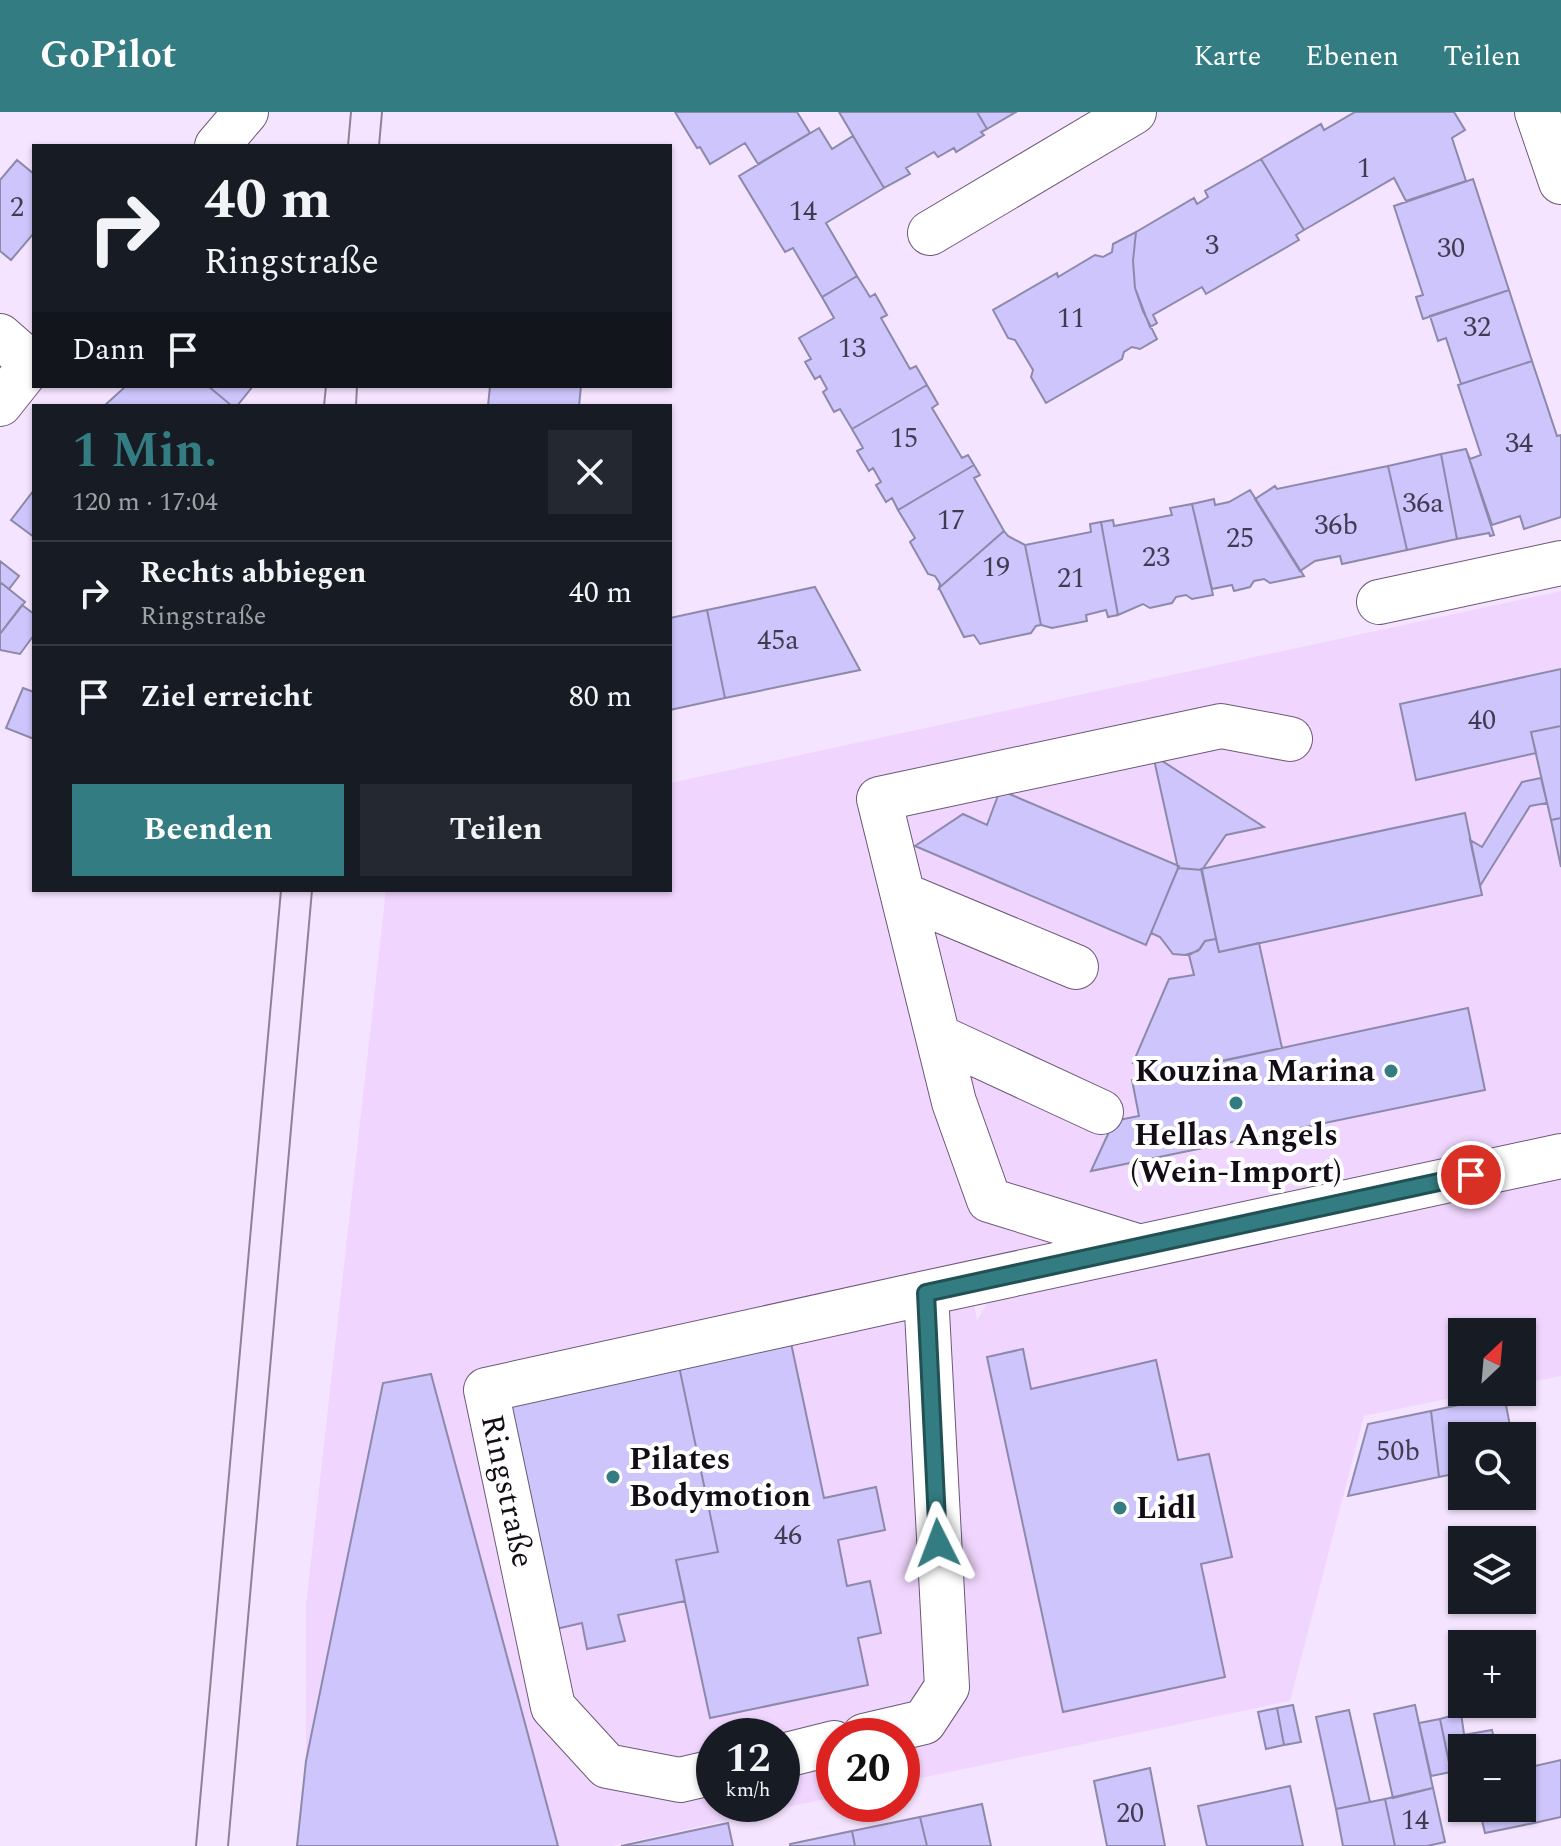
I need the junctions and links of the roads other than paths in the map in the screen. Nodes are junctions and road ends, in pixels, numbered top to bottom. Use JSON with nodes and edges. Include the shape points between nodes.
{"nodes":[{"id":1,"x":246,"y":112,"type":"edge"},
{"id":2,"x":1134,"y":112,"type":"edge"},
{"id":3,"x":1537,"y":112,"type":"edge"},
{"id":4,"x":219,"y":144,"type":"edge"},
{"id":5,"x":1561,"y":182,"type":"edge"},
{"id":6,"x":930,"y":233,"type":"dead end"},
{"id":7,"x":22,"y":353,"type":"edge"},
{"id":8,"x":0,"y":404,"type":"edge"},
{"id":9,"x":1561,"y":563,"type":"edge"},
{"id":10,"x":1379,"y":602,"type":"dead end"},
{"id":11,"x":1290,"y":739,"type":"dead end"},
{"id":12,"x":906,"y":896,"type":"junction"},
{"id":13,"x":1076,"y":967,"type":"dead end"},
{"id":14,"x":939,"y":1037,"type":"junction"},
{"id":15,"x":1101,"y":1112,"type":"dead end"},
{"id":16,"x":1561,"y":1156,"type":"edge"},
{"id":17,"x":1139,"y":1247,"type":"junction"},
{"id":18,"x":926,"y":1293,"type":"junction"},
{"id":19,"x":920,"y":1723,"type":"edge"},
{"id":20,"x":696,"y":1776,"type":"edge"}],
"edges":[{"from":1,"to":4,"type":"street"},
{"from":2,"to":6,"type":"street"},
{"from":3,"to":5,"type":"street"},
{"from":7,"to":8,"type":"street"},
{"from":9,"to":10,"type":"street"},
{"from":11,"to":12,"type":"street","via":[[1221,726],[879,799]]},
{"from":12,"to":13,"type":"street"},
{"from":12,"to":14,"type":"street"},
{"from":14,"to":15,"type":"street"},
{"from":14,"to":17,"type":"street","via":[[954,1102],[989,1200]]},
{"from":16,"to":17,"type":"street","name":"Ringstraße"},
{"from":17,"to":18,"type":"street","name":"Ringstraße"},
{"from":18,"to":19,"type":"street","via":[[947,1687]]},
{"from":18,"to":20,"type":"street","name":"Ringstraße","via":[[486,1390],[553,1707],[607,1766],[680,1780]]}]}
